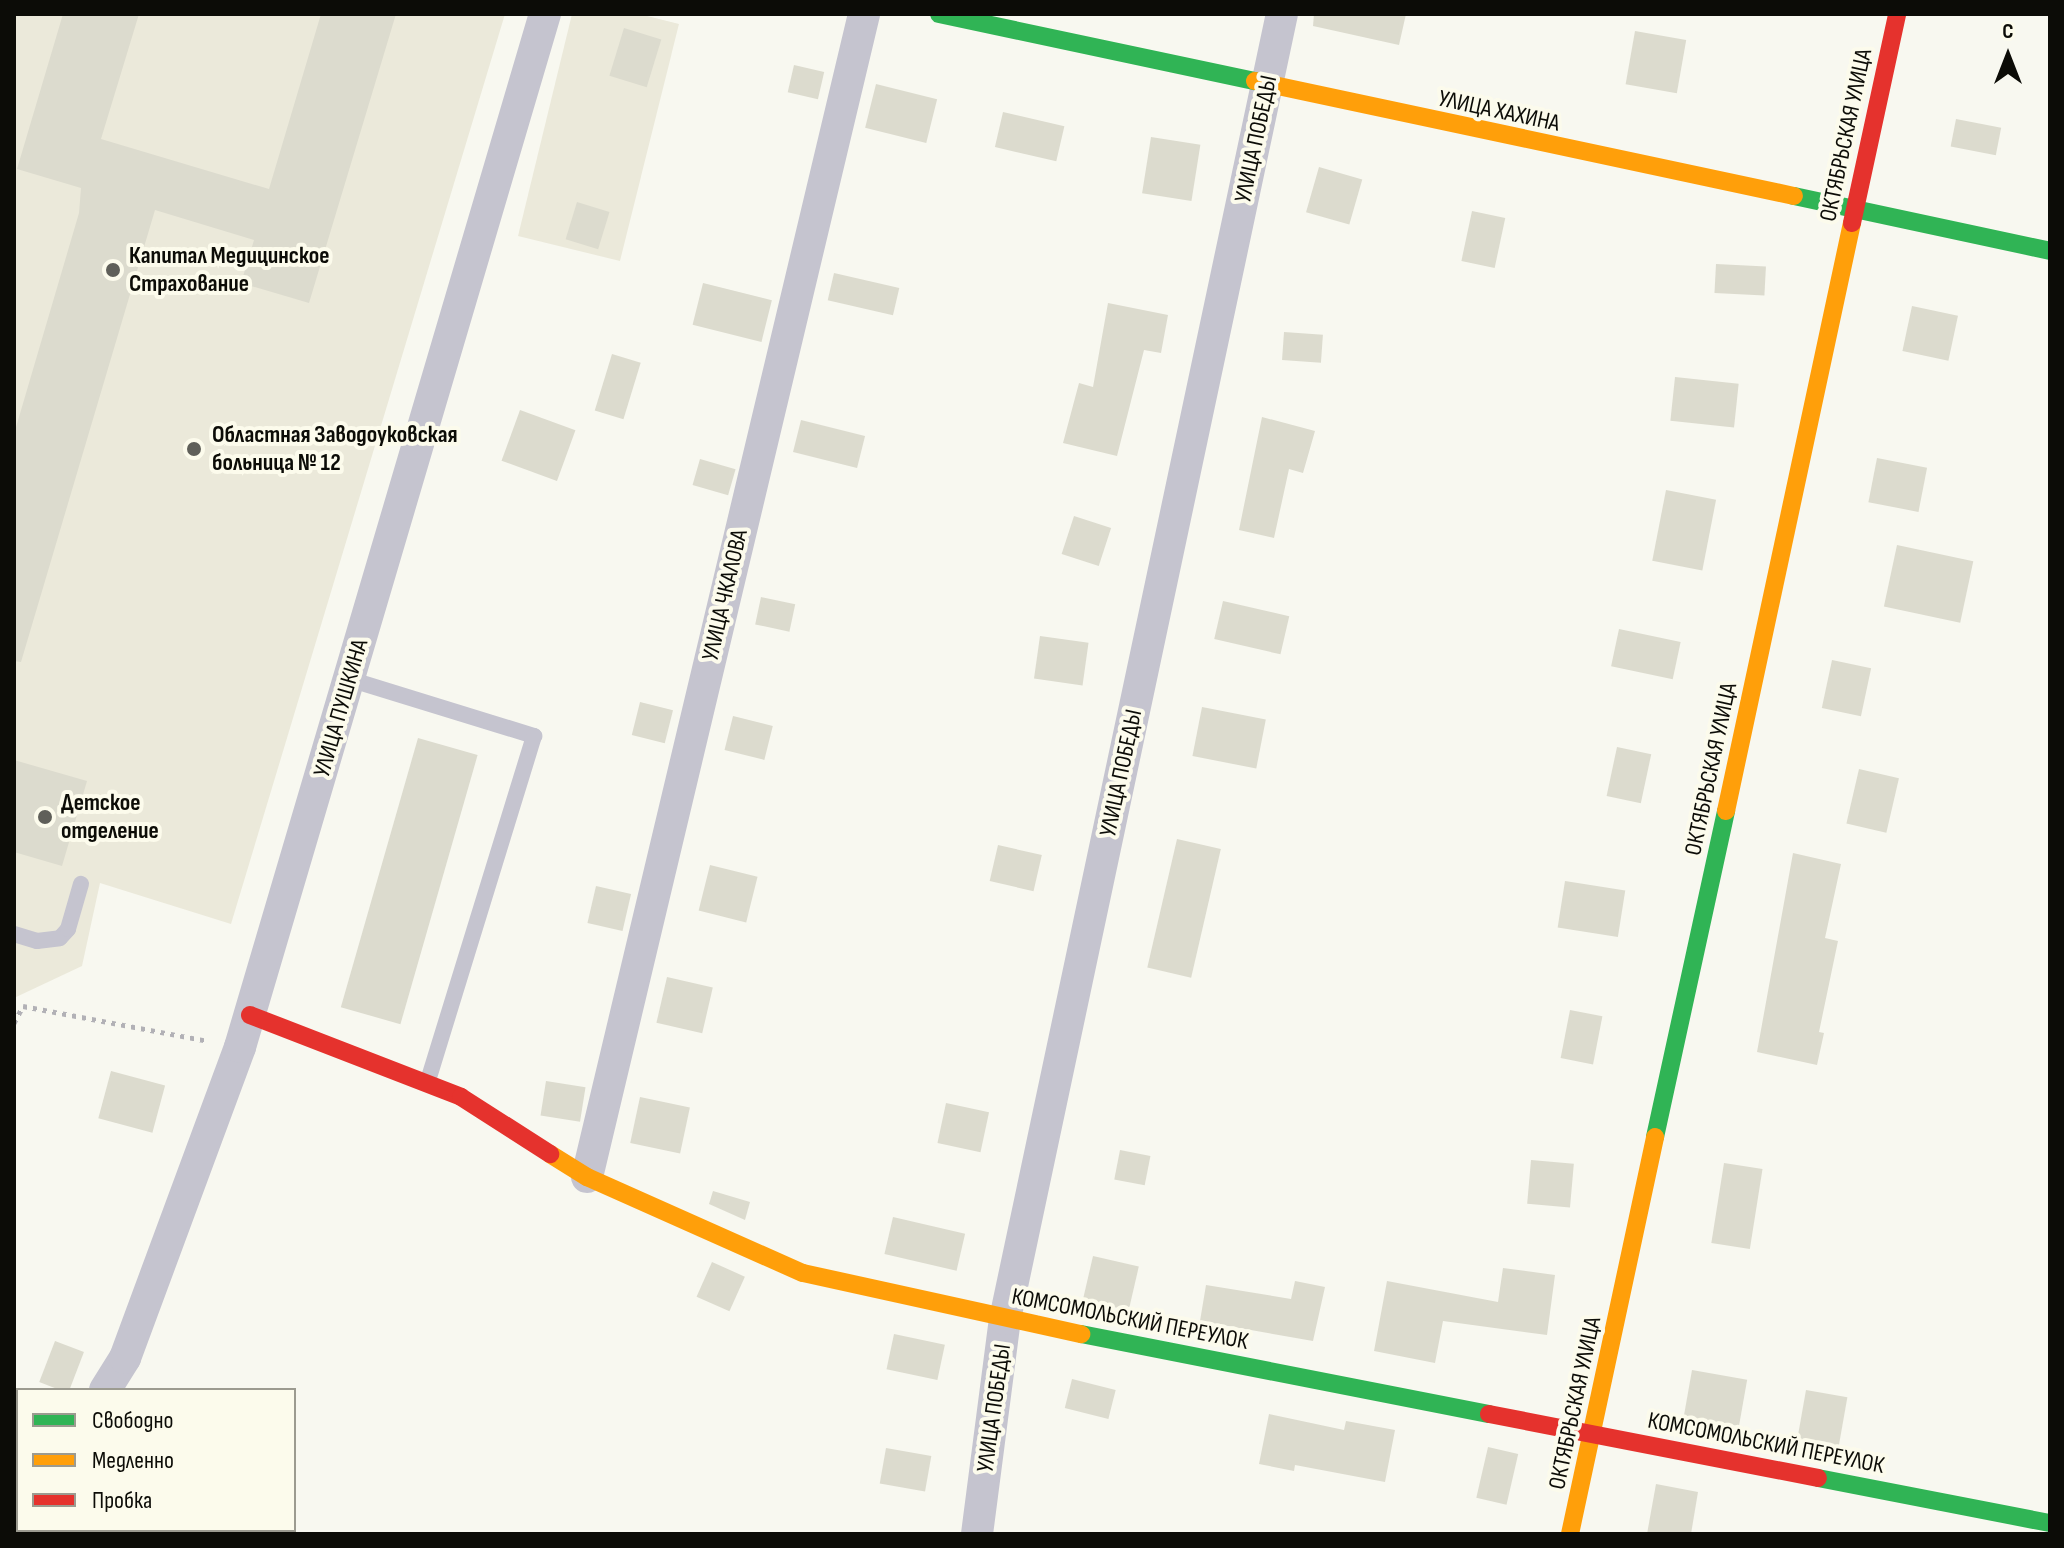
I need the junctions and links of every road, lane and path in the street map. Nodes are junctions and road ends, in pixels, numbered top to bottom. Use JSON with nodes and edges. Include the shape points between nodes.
{"nodes":[{"id":1,"x":545,"y":14,"type":"edge"},
{"id":2,"x":864,"y":14,"type":"edge"},
{"id":3,"x":939,"y":14,"type":"edge"},
{"id":4,"x":1282,"y":14,"type":"edge"},
{"id":5,"x":1897,"y":14,"type":"edge"},
{"id":6,"x":1267,"y":87,"type":"junction"},
{"id":7,"x":1855,"y":211,"type":"junction"},
{"id":8,"x":2050,"y":251,"type":"edge"},
{"id":9,"x":349,"y":679,"type":"junction"},
{"id":10,"x":81,"y":884,"type":"dead end"},
{"id":11,"x":14,"y":934,"type":"edge"},
{"id":12,"x":250,"y":1015,"type":"junction"},
{"id":13,"x":14,"y":1023,"type":"edge"},
{"id":14,"x":240,"y":1047,"type":"junction"},
{"id":15,"x":427,"y":1084,"type":"junction"},
{"id":16,"x":587,"y":1177,"type":"junction"},
{"id":17,"x":1005,"y":1319,"type":"junction"},
{"id":18,"x":106,"y":1388,"type":"edge"},
{"id":19,"x":1594,"y":1434,"type":"junction"},
{"id":20,"x":2050,"y":1523,"type":"edge"},
{"id":21,"x":977,"y":1534,"type":"edge"},
{"id":22,"x":1570,"y":1534,"type":"edge"}],
"edges":[{"from":1,"to":9,"type":"street","name":"УЛИЦА ПУШКИНА"},
{"from":2,"to":16,"type":"street","name":"УЛИЦА ЧКАЛОВА"},
{"from":3,"to":6,"type":"street","name":"УЛИЦА ХАХИНА"},
{"from":4,"to":6,"type":"street","name":"УЛИЦА ПОБЕДЫ"},
{"from":5,"to":7,"type":"street","name":"ОКТЯБРЬСКАЯ УЛИЦА"},
{"from":6,"to":7,"type":"street","name":"УЛИЦА ХАХИНА"},
{"from":6,"to":17,"type":"street","name":"УЛИЦА ПОБЕДЫ"},
{"from":7,"to":8,"type":"street","name":"УЛИЦА ХАХИНА"},
{"from":7,"to":19,"type":"street","name":"ОКТЯБРЬСКАЯ УЛИЦА"},
{"from":9,"to":12,"type":"street","name":"УЛИЦА ПУШКИНА"},
{"from":9,"to":15,"type":"lane","via":[[534,736]]},
{"from":10,"to":11,"type":"lane","via":[[68,929],[60,938],[37,941]]},
{"from":12,"to":14,"type":"street","name":"УЛИЦА ПУШКИНА"},
{"from":12,"to":15,"type":"street","name":"КОМСОМОЛЬСКИЙ ПЕРЕУЛОК"},
{"from":13,"to":14,"type":"path","via":[[23,1006]]},
{"from":14,"to":18,"type":"street","name":"УЛИЦА ПУШКИНА","via":[[125,1358]]},
{"from":15,"to":16,"type":"street","name":"КОМСОМОЛЬСКИЙ ПЕРЕУЛОК","via":[[461,1097]]},
{"from":16,"to":17,"type":"street","name":"КОМСОМОЛЬСКИЙ ПЕРЕУЛОК","via":[[803,1273]]},
{"from":17,"to":19,"type":"street","name":"КОМСОМОЛЬСКИЙ ПЕРЕУЛОК"},
{"from":17,"to":21,"type":"street","name":"УЛИЦА ПОБЕДЫ"},
{"from":19,"to":20,"type":"street","name":"КОМСОМОЛЬСКИЙ ПЕРЕУЛОК"},
{"from":19,"to":22,"type":"street","name":"ОКТЯБРЬСКАЯ УЛИЦА"}]}
